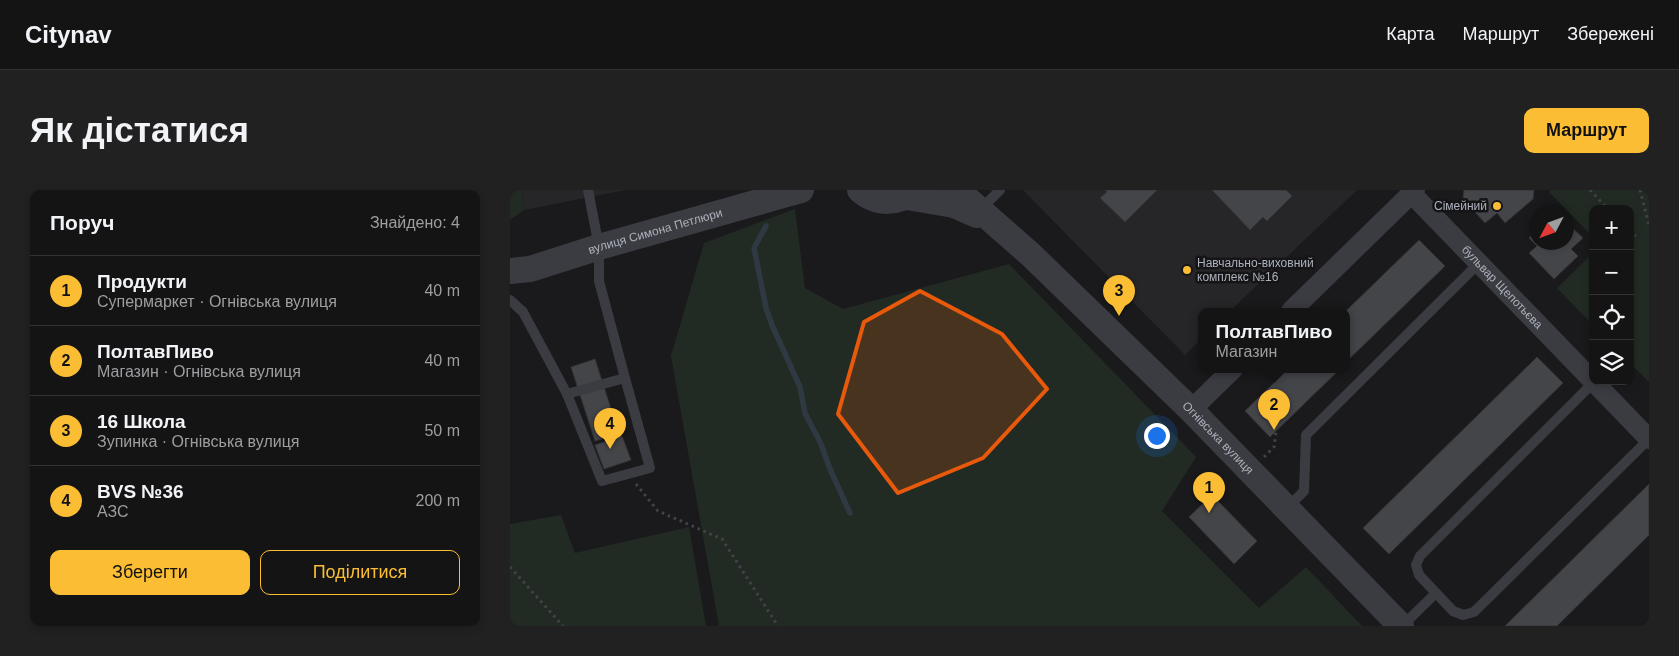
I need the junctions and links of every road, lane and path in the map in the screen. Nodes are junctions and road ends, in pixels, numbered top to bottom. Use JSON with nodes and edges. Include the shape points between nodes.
{"nodes":[{"id":1,"x":588,"y":190,"type":"edge"},
{"id":2,"x":801,"y":190,"type":"edge"},
{"id":3,"x":957,"y":190,"type":"edge"},
{"id":4,"x":1000,"y":190,"type":"edge"},
{"id":5,"x":1590,"y":190,"type":"edge"},
{"id":6,"x":1640,"y":190,"type":"edge"},
{"id":7,"x":860,"y":191,"type":"edge"},
{"id":8,"x":1413,"y":192,"type":"edge"},
{"id":9,"x":911,"y":193,"type":"edge"},
{"id":10,"x":1604,"y":205,"type":"edge"},
{"id":11,"x":980,"y":210,"type":"junction"},
{"id":12,"x":1649,"y":225,"type":"edge"},
{"id":13,"x":599,"y":247,"type":"junction"},
{"id":14,"x":1030,"y":254,"type":"junction"},
{"id":15,"x":1479,"y":263,"type":"junction"},
{"id":16,"x":510,"y":271,"type":"edge"},
{"id":17,"x":510,"y":300,"type":"edge"},
{"id":18,"x":1295,"y":308,"type":"edge"},
{"id":19,"x":1229,"y":373,"type":"edge"},
{"id":20,"x":625,"y":378,"type":"junction"},
{"id":21,"x":1589,"y":378,"type":"edge"},
{"id":22,"x":1590,"y":385,"type":"edge"},
{"id":23,"x":1596,"y":385,"type":"edge"},
{"id":24,"x":567,"y":394,"type":"junction"},
{"id":25,"x":1191,"y":410,"type":"junction"},
{"id":26,"x":1276,"y":432,"type":"dead end"},
{"id":27,"x":1649,"y":439,"type":"edge"},
{"id":28,"x":1264,"y":458,"type":"dead end"},
{"id":29,"x":628,"y":474,"type":"junction"},
{"id":30,"x":1286,"y":508,"type":"junction"},
{"id":31,"x":510,"y":567,"type":"edge"},
{"id":32,"x":1436,"y":593,"type":"junction"},
{"id":33,"x":563,"y":626,"type":"edge"},
{"id":34,"x":778,"y":626,"type":"edge"},
{"id":35,"x":1401,"y":626,"type":"edge"}],
"edges":[{"from":1,"to":13,"type":"lane"},
{"from":2,"to":13,"type":"street","name":"вулиця Симона Петлюри"},
{"from":3,"to":11,"type":"street","name":"Огнівська вулиця"},
{"from":4,"to":11,"type":"lane"},
{"from":5,"to":10,"type":"path"},
{"from":6,"to":12,"type":"path"},
{"from":7,"to":9,"type":"street","name":"Огнівська вулиця","via":[[878,200],[892,201]]},
{"from":8,"to":15,"type":"street","name":"бульвар Щепотьєва"},
{"from":8,"to":18,"type":"street","name":"бульвар Щепотьєва"},
{"from":9,"to":14,"type":"street","name":"Огнівська вулиця","via":[[975,214]]},
{"from":11,"to":14,"type":"street","name":"Огнівська вулиця"},
{"from":13,"to":16,"type":"street","name":"вулиця Симона Петлюри","via":[[530,269]]},
{"from":13,"to":20,"type":"lane","via":[[599,281]]},
{"from":14,"to":25,"type":"street","name":"Огнівська вулиця"},
{"from":15,"to":21,"type":"street","name":"бульвар Щепотьєва"},
{"from":15,"to":30,"type":"lane","via":[[1306,435],[1304,491]]},
{"from":17,"to":24,"type":"lane","via":[[523,312]]},
{"from":19,"to":25,"type":"street"},
{"from":20,"to":24,"type":"lane"},
{"from":20,"to":29,"type":"lane","via":[[650,468]]},
{"from":22,"to":32,"type":"lane","via":[[1420,556],[1416,565],[1419,575]]},
{"from":23,"to":27,"type":"street","name":"бульвар Щепотьєва"},
{"from":24,"to":29,"type":"lane","via":[[602,480]]},
{"from":25,"to":30,"type":"street","name":"Огнівська вулиця"},
{"from":26,"to":28,"type":"path","via":[[1274,447]]},
{"from":27,"to":32,"type":"lane","via":[[1474,612],[1463,615],[1453,611]]},
{"from":29,"to":34,"type":"path","via":[[658,511],[722,539]]},
{"from":30,"to":35,"type":"street","name":"Огнівська вулиця"},
{"from":31,"to":33,"type":"path"},
{"from":32,"to":35,"type":"lane"}]}
